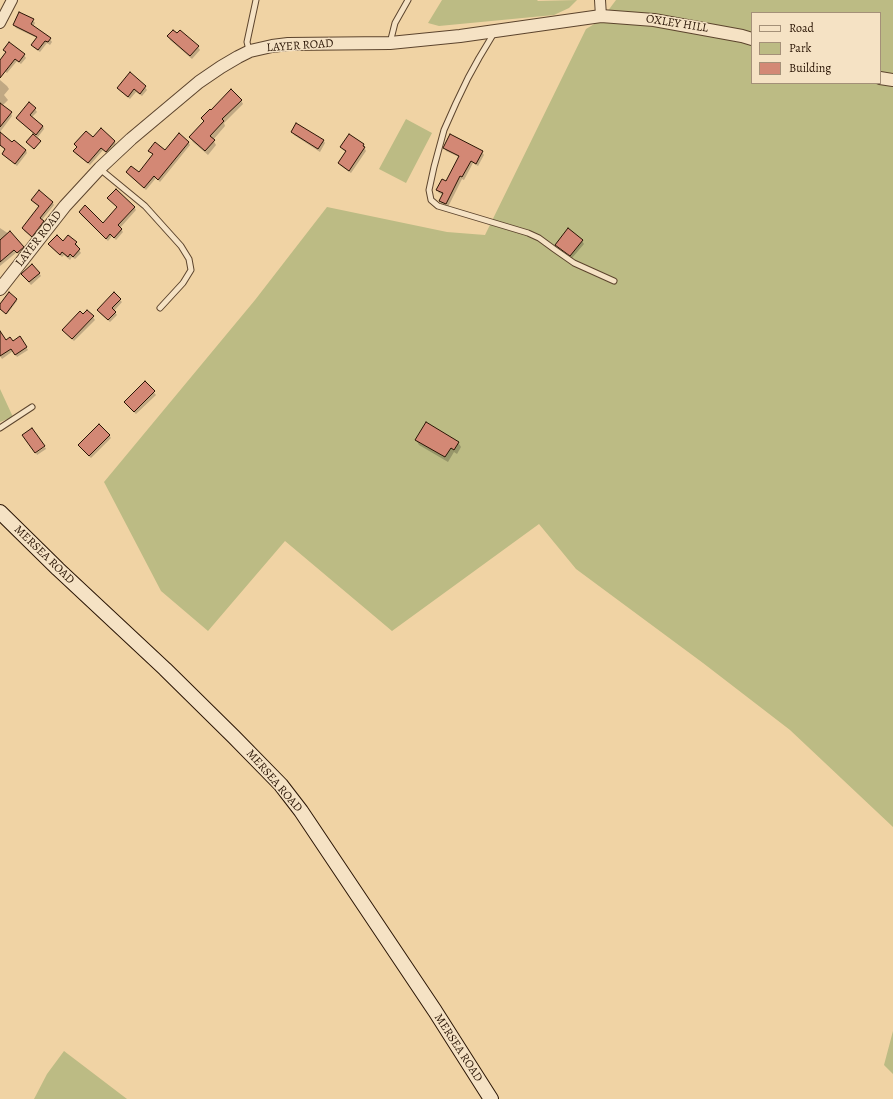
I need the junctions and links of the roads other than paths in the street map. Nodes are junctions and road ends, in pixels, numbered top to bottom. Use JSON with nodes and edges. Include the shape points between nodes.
{"nodes":[{"id":1,"x":12,"y":0,"type":"edge"},
{"id":2,"x":256,"y":0,"type":"edge"},
{"id":3,"x":408,"y":0,"type":"edge"},
{"id":4,"x":600,"y":0,"type":"edge"},
{"id":5,"x":601,"y":16,"type":"junction"},
{"id":6,"x":0,"y":23,"type":"edge"},
{"id":7,"x":494,"y":32,"type":"junction"},
{"id":8,"x":751,"y":39,"type":"edge"},
{"id":9,"x":390,"y":43,"type":"junction"},
{"id":10,"x":250,"y":51,"type":"junction"},
{"id":11,"x":881,"y":78,"type":"edge"},
{"id":12,"x":893,"y":80,"type":"edge"},
{"id":13,"x":100,"y":168,"type":"junction"},
{"id":14,"x":614,"y":281,"type":"dead end"},
{"id":15,"x":0,"y":289,"type":"edge"},
{"id":16,"x":160,"y":308,"type":"dead end"},
{"id":17,"x":32,"y":406,"type":"dead end"},
{"id":18,"x":0,"y":428,"type":"edge"},
{"id":19,"x":0,"y":512,"type":"edge"},
{"id":20,"x":491,"y":1099,"type":"edge"}],
"edges":[{"from":1,"to":6,"type":"street"},
{"from":2,"to":10,"type":"lane","via":[[248,42]]},
{"from":3,"to":9,"type":"lane","via":[[395,23]]},
{"from":4,"to":5,"type":"street"},
{"from":5,"to":7,"type":"street","name":"LAYER ROAD"},
{"from":5,"to":8,"type":"street","name":"OXLEY HILL","via":[[654,20]]},
{"from":7,"to":9,"type":"street","name":"LAYER ROAD"},
{"from":7,"to":14,"type":"lane","via":[[475,64],[444,130],[429,190],[431,200],[438,206],[528,233],[574,262]]},
{"from":9,"to":10,"type":"street","name":"LAYER ROAD","via":[[288,44]]},
{"from":10,"to":13,"type":"street","name":"LAYER ROAD","via":[[199,82]]},
{"from":11,"to":12,"type":"street"},
{"from":13,"to":15,"type":"street","name":"LAYER ROAD","via":[[65,206]]},
{"from":13,"to":16,"type":"lane","via":[[145,206],[182,246],[189,259],[191,270],[183,283]]},
{"from":17,"to":18,"type":"lane"},
{"from":19,"to":20,"type":"main road","name":"MERSEA ROAD","via":[[165,669],[280,785],[301,811]]}]}
